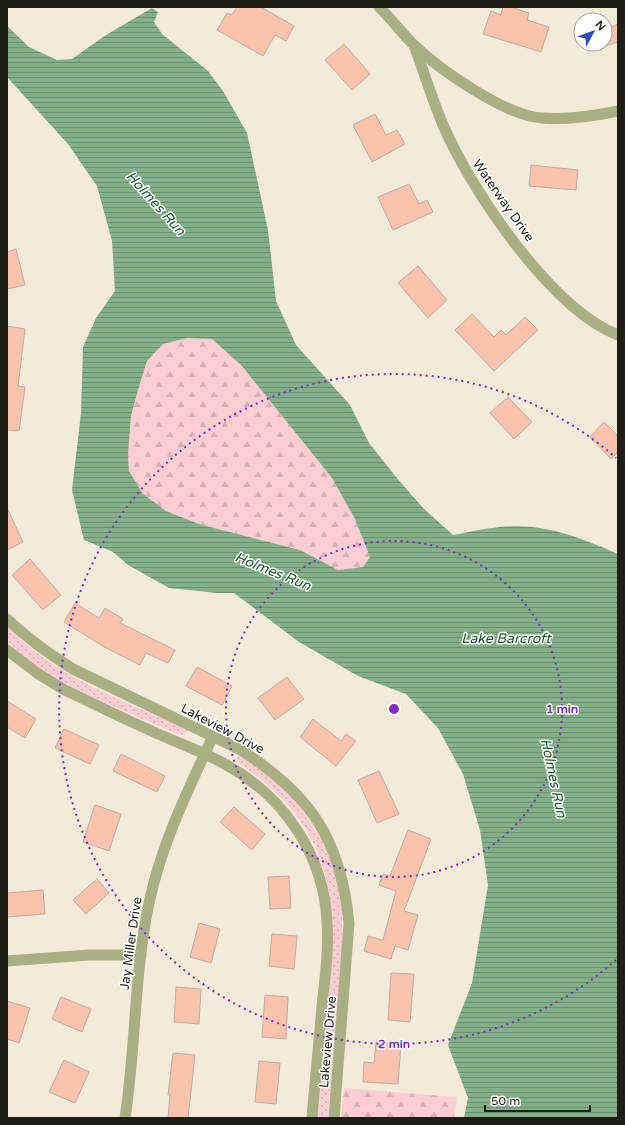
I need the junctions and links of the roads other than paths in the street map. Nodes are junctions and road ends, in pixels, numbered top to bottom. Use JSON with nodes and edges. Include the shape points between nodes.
{"nodes":[{"id":1,"x":380,"y":7,"type":"edge"},
{"id":2,"x":414,"y":45,"type":"junction"},
{"id":3,"x":618,"y":111,"type":"edge"},
{"id":4,"x":618,"y":335,"type":"edge"},
{"id":5,"x":7,"y":619,"type":"edge"},
{"id":6,"x":7,"y":650,"type":"edge"},
{"id":7,"x":213,"y":736,"type":"junction"},
{"id":8,"x":205,"y":755,"type":"junction"},
{"id":9,"x":141,"y":955,"type":"junction"},
{"id":10,"x":7,"y":961,"type":"edge"},
{"id":11,"x":125,"y":1118,"type":"edge"},
{"id":12,"x":312,"y":1118,"type":"edge"},
{"id":13,"x":334,"y":1118,"type":"edge"}],
"edges":[{"from":1,"to":2,"type":"street"},
{"from":2,"to":3,"type":"street","via":[[480,93],[524,115],[542,118],[581,117]]},
{"from":2,"to":4,"type":"street","name":"Waterway Drive","via":[[442,124],[483,198],[510,236],[550,284],[593,323]]},
{"from":5,"to":7,"type":"street","name":"Lakeview Drive","via":[[39,647],[73,669]]},
{"from":6,"to":8,"type":"street","name":"Lakeview Drive","via":[[36,673],[63,689]]},
{"from":7,"to":8,"type":"street","name":"Jay Miller Drive"},
{"from":7,"to":13,"type":"street","name":"Lakeview Drive","via":[[245,752],[287,783],[321,825],[341,872],[349,923]]},
{"from":8,"to":9,"type":"street","name":"Jay Miller Drive","via":[[176,817],[161,857],[149,902]]},
{"from":8,"to":12,"type":"street","name":"Lakeview Drive","via":[[258,785],[278,804],[295,824],[317,868],[324,893],[327,935]]},
{"from":9,"to":10,"type":"street","via":[[89,955]]},
{"from":9,"to":11,"type":"street","name":"Jay Miller Drive"}]}
